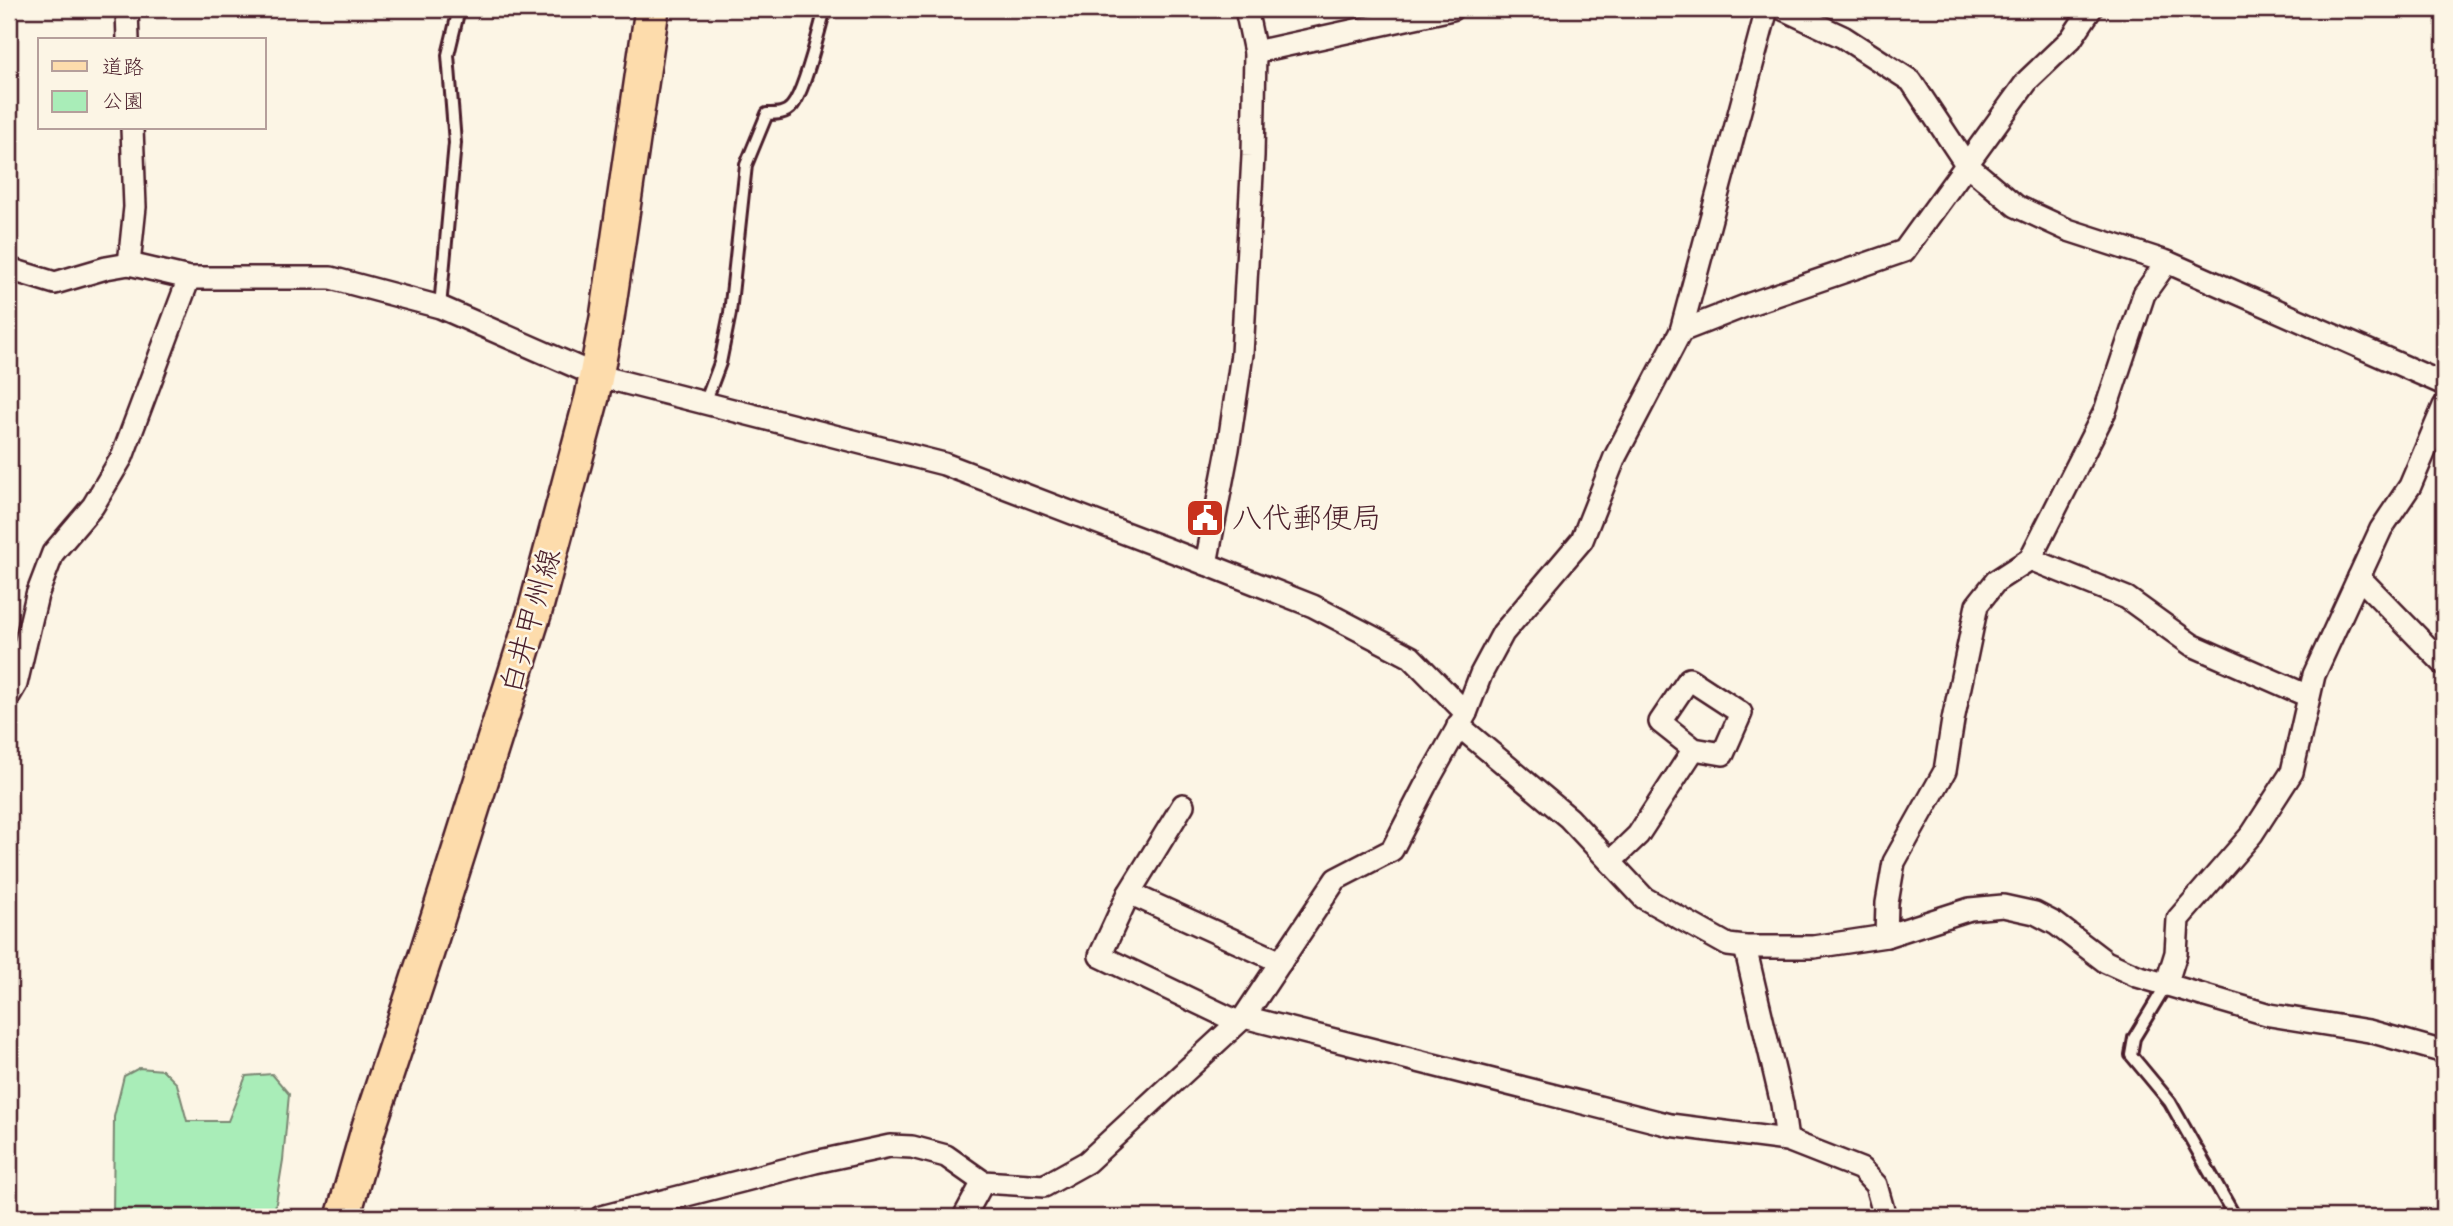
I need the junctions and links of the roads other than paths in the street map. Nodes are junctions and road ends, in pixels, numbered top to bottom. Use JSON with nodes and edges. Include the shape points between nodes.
{"nodes":[{"id":1,"x":127,"y":9,"type":"edge"},
{"id":2,"x":459,"y":9,"type":"edge"},
{"id":3,"x":652,"y":9,"type":"edge"},
{"id":4,"x":825,"y":9,"type":"edge"},
{"id":5,"x":1246,"y":9,"type":"edge"},
{"id":6,"x":1452,"y":9,"type":"edge"},
{"id":7,"x":1767,"y":9,"type":"edge"},
{"id":8,"x":1783,"y":9,"type":"edge"},
{"id":9,"x":2091,"y":9,"type":"edge"},
{"id":10,"x":128,"y":38,"type":"edge"},
{"id":11,"x":1255,"y":52,"type":"junction"},
{"id":12,"x":132,"y":130,"type":"edge"},
{"id":13,"x":1966,"y":164,"type":"junction"},
{"id":14,"x":2167,"y":262,"type":"junction"},
{"id":15,"x":130,"y":264,"type":"junction"},
{"id":16,"x":9,"y":269,"type":"edge"},
{"id":17,"x":189,"y":278,"type":"junction"},
{"id":18,"x":440,"y":307,"type":"junction"},
{"id":19,"x":1681,"y":331,"type":"junction"},
{"id":20,"x":595,"y":375,"type":"junction"},
{"id":21,"x":2444,"y":384,"type":"edge"},
{"id":22,"x":705,"y":403,"type":"junction"},
{"id":23,"x":2444,"y":406,"type":"edge"},
{"id":24,"x":2030,"y":559,"type":"junction"},
{"id":25,"x":1206,"y":564,"type":"junction"},
{"id":26,"x":2359,"y":577,"type":"junction"},
{"id":27,"x":2444,"y":664,"type":"edge"},
{"id":28,"x":9,"y":696,"type":"edge"},
{"id":29,"x":2308,"y":696,"type":"junction"},
{"id":30,"x":1462,"y":719,"type":"junction"},
{"id":31,"x":1694,"y":749,"type":"dead end"},
{"id":32,"x":1183,"y":805,"type":"dead end"},
{"id":33,"x":1610,"y":862,"type":"junction"},
{"id":34,"x":1129,"y":893,"type":"junction"},
{"id":35,"x":1886,"y":936,"type":"junction"},
{"id":36,"x":1745,"y":947,"type":"junction"},
{"id":37,"x":1281,"y":962,"type":"junction"},
{"id":38,"x":2166,"y":985,"type":"junction"},
{"id":39,"x":1241,"y":1019,"type":"junction"},
{"id":40,"x":2444,"y":1052,"type":"edge"},
{"id":41,"x":1787,"y":1140,"type":"junction"},
{"id":42,"x":983,"y":1182,"type":"junction"},
{"id":43,"x":343,"y":1217,"type":"edge"},
{"id":44,"x":601,"y":1217,"type":"edge"},
{"id":45,"x":964,"y":1217,"type":"edge"},
{"id":46,"x":1885,"y":1217,"type":"edge"},
{"id":47,"x":2235,"y":1217,"type":"edge"}],
"edges":[{"from":1,"to":10,"type":"street"},
{"from":2,"to":18,"type":"lane","via":[[448,55],[455,143]]},
{"from":3,"to":20,"type":"main road","name":"白井甲州線"},
{"from":4,"to":22,"type":"lane","via":[[793,106],[781,114],[766,114],[746,166],[730,313],[720,363]]},
{"from":5,"to":11,"type":"street"},
{"from":6,"to":11,"type":"street"},
{"from":7,"to":19,"type":"street"},
{"from":8,"to":13,"type":"street","via":[[1843,37],[1911,81]]},
{"from":9,"to":13,"type":"street","via":[[2071,39],[2028,80]]},
{"from":11,"to":25,"type":"street","via":[[1242,354]]},
{"from":12,"to":15,"type":"street","via":[[135,208]]},
{"from":13,"to":14,"type":"street","via":[[2016,206],[2068,230]]},
{"from":13,"to":19,"type":"street","via":[[1904,251]]},
{"from":14,"to":21,"type":"street"},
{"from":14,"to":24,"type":"street","via":[[2144,294],[2105,411]]},
{"from":15,"to":16,"type":"street","via":[[55,284]]},
{"from":15,"to":17,"type":"street"},
{"from":17,"to":18,"type":"street","via":[[331,278]]},
{"from":17,"to":28,"type":"street","via":[[122,457],[93,506],[53,553]]},
{"from":18,"to":20,"type":"street"},
{"from":19,"to":30,"type":"street","via":[[1615,457],[1582,540],[1503,633]]},
{"from":20,"to":22,"type":"street"},
{"from":20,"to":43,"type":"main road","name":"白井甲州線","via":[[535,611]]},
{"from":22,"to":25,"type":"street","via":[[944,464]]},
{"from":23,"to":26,"type":"street","via":[[2410,486],[2381,529]]},
{"from":24,"to":29,"type":"street","via":[[2127,598],[2192,645]]},
{"from":24,"to":35,"type":"street","via":[[1996,581],[1977,606],[1945,771],[1894,862]]},
{"from":25,"to":30,"type":"street","via":[[1313,606],[1411,657]]},
{"from":26,"to":27,"type":"street"},
{"from":26,"to":29,"type":"street"},
{"from":29,"to":38,"type":"street","via":[[2292,772],[2252,834],[2178,919],[2176,953]]},
{"from":30,"to":33,"type":"street"},
{"from":30,"to":37,"type":"street","via":[[1392,850],[1336,879]]},
{"from":31,"to":33,"type":"street","via":[[1638,835]]},
{"from":32,"to":34,"type":"street"},
{"from":33,"to":36,"type":"street","via":[[1644,898],[1728,944]]},
{"from":34,"to":37,"type":"street"},
{"from":34,"to":39,"type":"street","via":[[1100,956]]},
{"from":35,"to":36,"type":"street","via":[[1814,947]]},
{"from":35,"to":38,"type":"street","via":[[1970,909],[2003,906],[2035,913],[2106,962]]},
{"from":36,"to":41,"type":"street"},
{"from":37,"to":39,"type":"street"},
{"from":38,"to":40,"type":"street","via":[[2270,1015],[2369,1031]]},
{"from":38,"to":47,"type":"lane","via":[[2134,1038],[2131,1055],[2170,1102]]},
{"from":39,"to":41,"type":"street","via":[[1670,1125]]},
{"from":39,"to":42,"type":"street","via":[[1087,1162],[1044,1186]]},
{"from":41,"to":46,"type":"street","via":[[1861,1169],[1876,1185]]},
{"from":42,"to":44,"type":"street","via":[[946,1156],[890,1146]]},
{"from":42,"to":45,"type":"street"}]}
